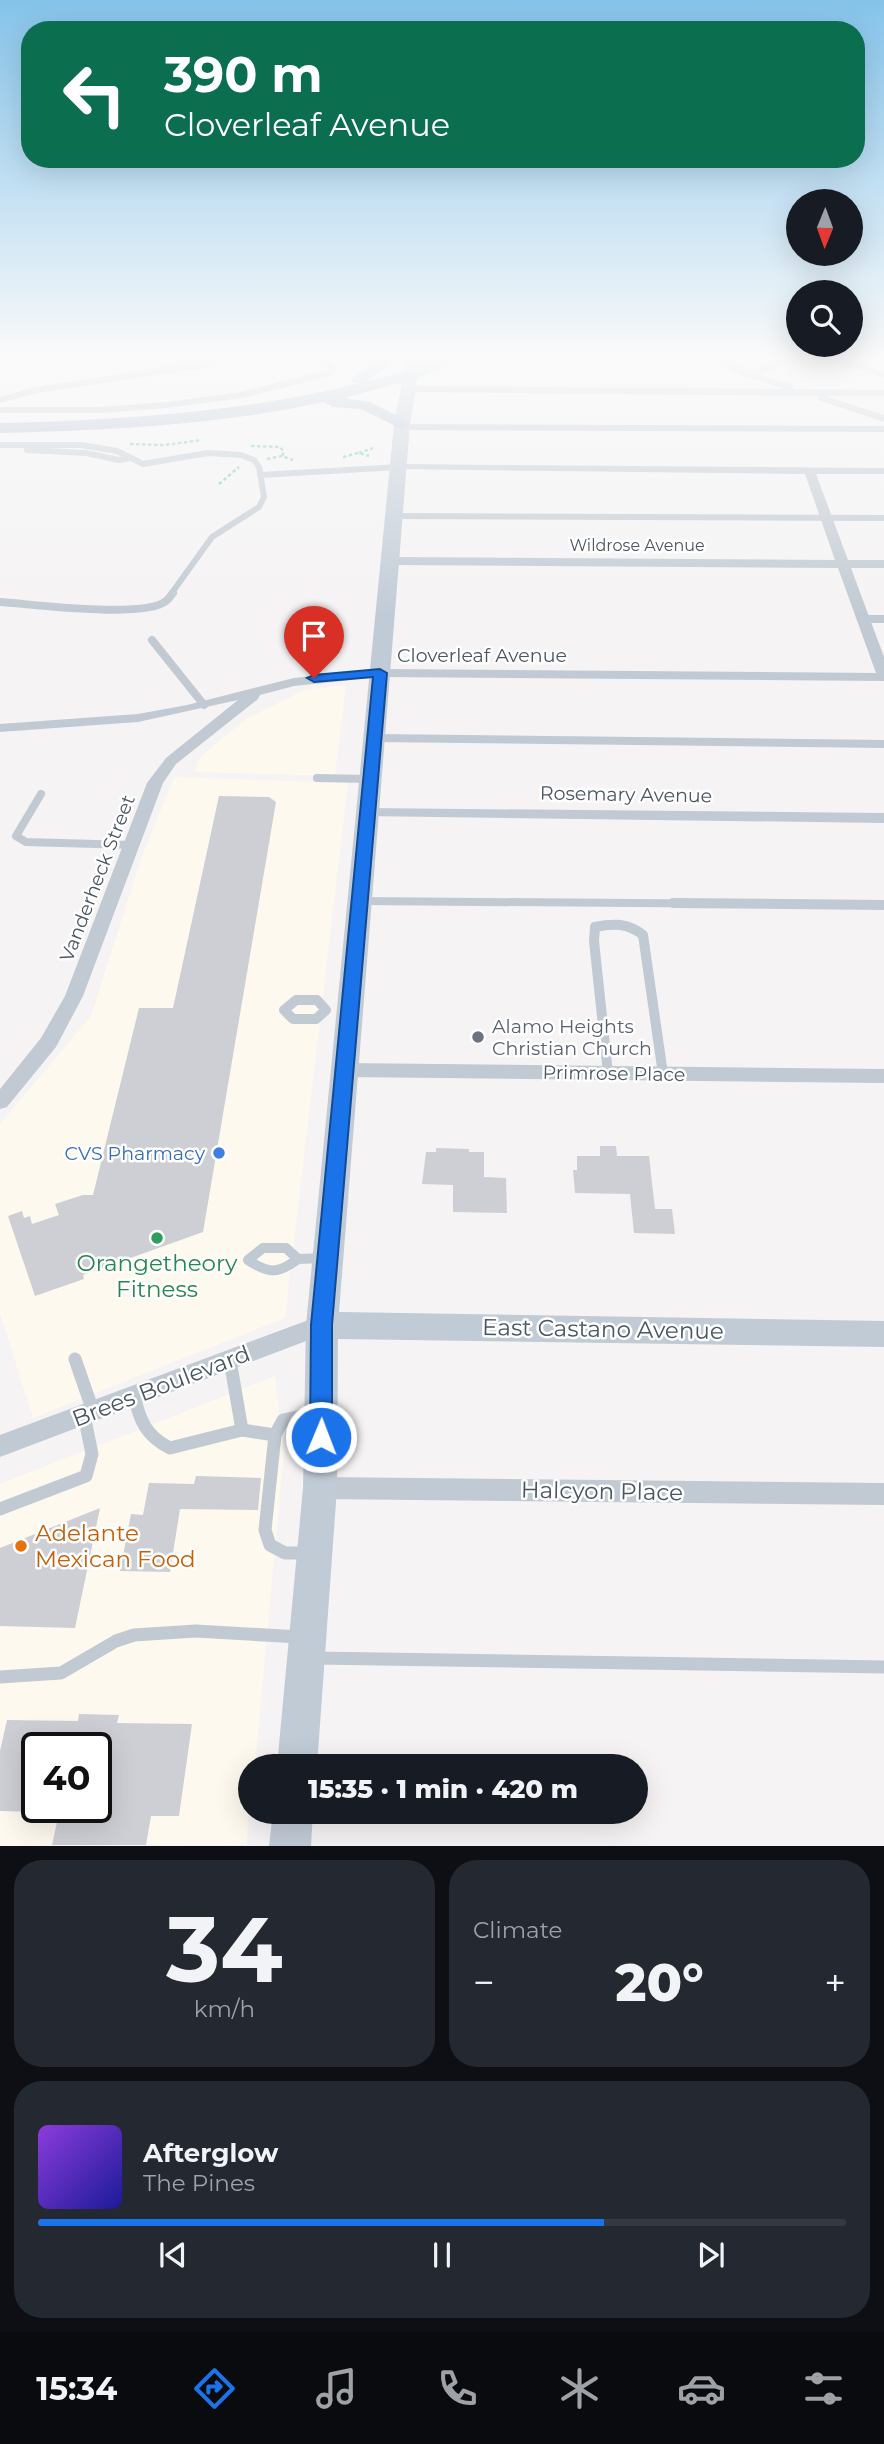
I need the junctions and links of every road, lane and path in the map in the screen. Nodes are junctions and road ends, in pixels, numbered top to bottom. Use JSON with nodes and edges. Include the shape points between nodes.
{"nodes":[{"id":1,"x":23,"y":442,"type":"edge"},
{"id":2,"x":61,"y":442,"type":"edge"},
{"id":3,"x":401,"y":442,"type":"edge"},
{"id":4,"x":373,"y":447,"type":"dead end"},
{"id":5,"x":0,"y":448,"type":"edge"},
{"id":6,"x":358,"y":453,"type":"dead end"},
{"id":7,"x":265,"y":459,"type":"dead end"},
{"id":8,"x":300,"y":460,"type":"dead end"},
{"id":9,"x":243,"y":465,"type":"dead end"},
{"id":10,"x":399,"y":467,"type":"junction"},
{"id":11,"x":809,"y":470,"type":"junction"},
{"id":12,"x":884,"y":471,"type":"edge"},
{"id":13,"x":260,"y":475,"type":"junction"},
{"id":14,"x":219,"y":484,"type":"dead end"},
{"id":15,"x":394,"y":516,"type":"junction"},
{"id":16,"x":826,"y":518,"type":"junction"},
{"id":17,"x":884,"y":518,"type":"edge"},
{"id":18,"x":390,"y":561,"type":"junction"},
{"id":19,"x":842,"y":564,"type":"junction"},
{"id":20,"x":884,"y":564,"type":"edge"},
{"id":21,"x":0,"y":603,"type":"edge"},
{"id":22,"x":862,"y":619,"type":"junction"},
{"id":23,"x":884,"y":619,"type":"edge"},
{"id":24,"x":152,"y":640,"type":"dead end"},
{"id":25,"x":380,"y":673,"type":"junction"},
{"id":26,"x":884,"y":677,"type":"edge"},
{"id":27,"x":258,"y":691,"type":"junction"},
{"id":28,"x":204,"y":705,"type":"junction"},
{"id":29,"x":0,"y":728,"type":"edge"},
{"id":30,"x":374,"y":738,"type":"junction"},
{"id":31,"x":884,"y":744,"type":"edge"},
{"id":32,"x":317,"y":778,"type":"dead end"},
{"id":33,"x":371,"y":779,"type":"junction"},
{"id":34,"x":41,"y":794,"type":"dead end"},
{"id":35,"x":368,"y":813,"type":"junction"},
{"id":36,"x":884,"y":818,"type":"edge"},
{"id":37,"x":131,"y":845,"type":"junction"},
{"id":38,"x":360,"y":901,"type":"junction"},
{"id":39,"x":884,"y":905,"type":"edge"},
{"id":40,"x":345,"y":1070,"type":"junction"},
{"id":41,"x":608,"y":1073,"type":"junction"},
{"id":42,"x":663,"y":1074,"type":"junction"},
{"id":43,"x":884,"y":1076,"type":"edge"},
{"id":44,"x":0,"y":1102,"type":"edge"},
{"id":45,"x":328,"y":1258,"type":"junction"},
{"id":46,"x":298,"y":1259,"type":"dead end"},
{"id":47,"x":322,"y":1325,"type":"junction"},
{"id":48,"x":884,"y":1334,"type":"edge"},
{"id":49,"x":75,"y":1359,"type":"dead end"},
{"id":50,"x":230,"y":1360,"type":"junction"},
{"id":51,"x":134,"y":1396,"type":"junction"},
{"id":52,"x":322,"y":1411,"type":"junction"},
{"id":53,"x":88,"y":1413,"type":"junction"},
{"id":54,"x":242,"y":1430,"type":"junction"},
{"id":55,"x":275,"y":1435,"type":"junction"},
{"id":56,"x":0,"y":1446,"type":"edge"},
{"id":57,"x":320,"y":1488,"type":"junction"},
{"id":58,"x":884,"y":1494,"type":"edge"},
{"id":59,"x":0,"y":1509,"type":"edge"},
{"id":60,"x":314,"y":1553,"type":"junction"},
{"id":61,"x":306,"y":1648,"type":"junction"},
{"id":62,"x":884,"y":1667,"type":"edge"},
{"id":63,"x":0,"y":1677,"type":"edge"},
{"id":64,"x":297,"y":1754,"type":"edge"},
{"id":65,"x":292,"y":1824,"type":"edge"},
{"id":66,"x":290,"y":1846,"type":"edge"}],
"edges":[{"from":1,"to":5,"type":"lane"},
{"from":2,"to":13,"type":"lane","via":[[86,453],[144,464],[225,452],[254,460]]},
{"from":3,"to":10,"type":"street"},
{"from":4,"to":6,"type":"path"},
{"from":7,"to":8,"type":"path"},
{"from":9,"to":14,"type":"path"},
{"from":10,"to":11,"type":"street"},
{"from":10,"to":13,"type":"lane"},
{"from":10,"to":15,"type":"street"},
{"from":11,"to":12,"type":"street"},
{"from":11,"to":16,"type":"street"},
{"from":13,"to":21,"type":"lane","via":[[264,497],[259,507],[212,537],[166,603],[117,610]]},
{"from":15,"to":16,"type":"lane"},
{"from":15,"to":18,"type":"street"},
{"from":16,"to":17,"type":"lane"},
{"from":16,"to":19,"type":"street"},
{"from":18,"to":19,"type":"street","name":"Wildrose Avenue"},
{"from":18,"to":25,"type":"street"},
{"from":19,"to":20,"type":"street","name":"Wildrose Avenue"},
{"from":19,"to":22,"type":"street"},
{"from":22,"to":23,"type":"lane"},
{"from":22,"to":26,"type":"street"},
{"from":24,"to":28,"type":"lane"},
{"from":25,"to":26,"type":"street","name":"Cloverleaf Avenue"},
{"from":25,"to":27,"type":"street","name":"Cloverleaf Avenue","via":[[314,678]]},
{"from":25,"to":30,"type":"street"},
{"from":27,"to":28,"type":"street","name":"Cloverleaf Avenue"},
{"from":27,"to":37,"type":"street","name":"Vanderheck Street","via":[[171,761],[155,783]]},
{"from":28,"to":29,"type":"street","name":"Cloverleaf Avenue","via":[[118,721]]},
{"from":30,"to":31,"type":"lane"},
{"from":30,"to":33,"type":"street"},
{"from":32,"to":33,"type":"lane"},
{"from":33,"to":35,"type":"street"},
{"from":34,"to":37,"type":"lane","via":[[16,836],[26,842]]},
{"from":35,"to":36,"type":"street","name":"Rosemary Avenue"},
{"from":35,"to":38,"type":"street"},
{"from":37,"to":44,"type":"street","name":"Vanderheck Street","via":[[74,996],[32,1067]]},
{"from":38,"to":39,"type":"lane"},
{"from":38,"to":40,"type":"street","via":[[338,1010]]},
{"from":40,"to":41,"type":"street","name":"Primrose Place"},
{"from":40,"to":45,"type":"street"},
{"from":41,"to":42,"type":"street","name":"Primrose Place"},
{"from":41,"to":42,"type":"lane","via":[[594,941],[595,927],[611,923],[632,925],[643,935]]},
{"from":42,"to":43,"type":"street","name":"Primrose Place"},
{"from":45,"to":46,"type":"lane"},
{"from":45,"to":47,"type":"street"},
{"from":47,"to":48,"type":"street","name":"East Castano Avenue"},
{"from":47,"to":50,"type":"street","name":"Brees Boulevard"},
{"from":47,"to":52,"type":"street"},
{"from":49,"to":53,"type":"lane"},
{"from":50,"to":51,"type":"street","name":"Brees Boulevard"},
{"from":50,"to":54,"type":"lane"},
{"from":51,"to":53,"type":"street","name":"Brees Boulevard"},
{"from":51,"to":54,"type":"lane","via":[[141,1426],[153,1440],[170,1448]]},
{"from":52,"to":55,"type":"lane","via":[[283,1420]]},
{"from":52,"to":57,"type":"street"},
{"from":53,"to":56,"type":"street","name":"Brees Boulevard"},
{"from":53,"to":59,"type":"lane","via":[[93,1458],[86,1476]]},
{"from":54,"to":55,"type":"lane"},
{"from":55,"to":60,"type":"lane","via":[[265,1530],[270,1545],[285,1553]]},
{"from":57,"to":58,"type":"street","name":"Halcyon Place"},
{"from":57,"to":60,"type":"street"},
{"from":60,"to":61,"type":"street"},
{"from":61,"to":62,"type":"lane"},
{"from":61,"to":63,"type":"lane","via":[[176,1632],[133,1635],[112,1642],[70,1670]]},
{"from":61,"to":64,"type":"street"},
{"from":65,"to":66,"type":"street"}]}
